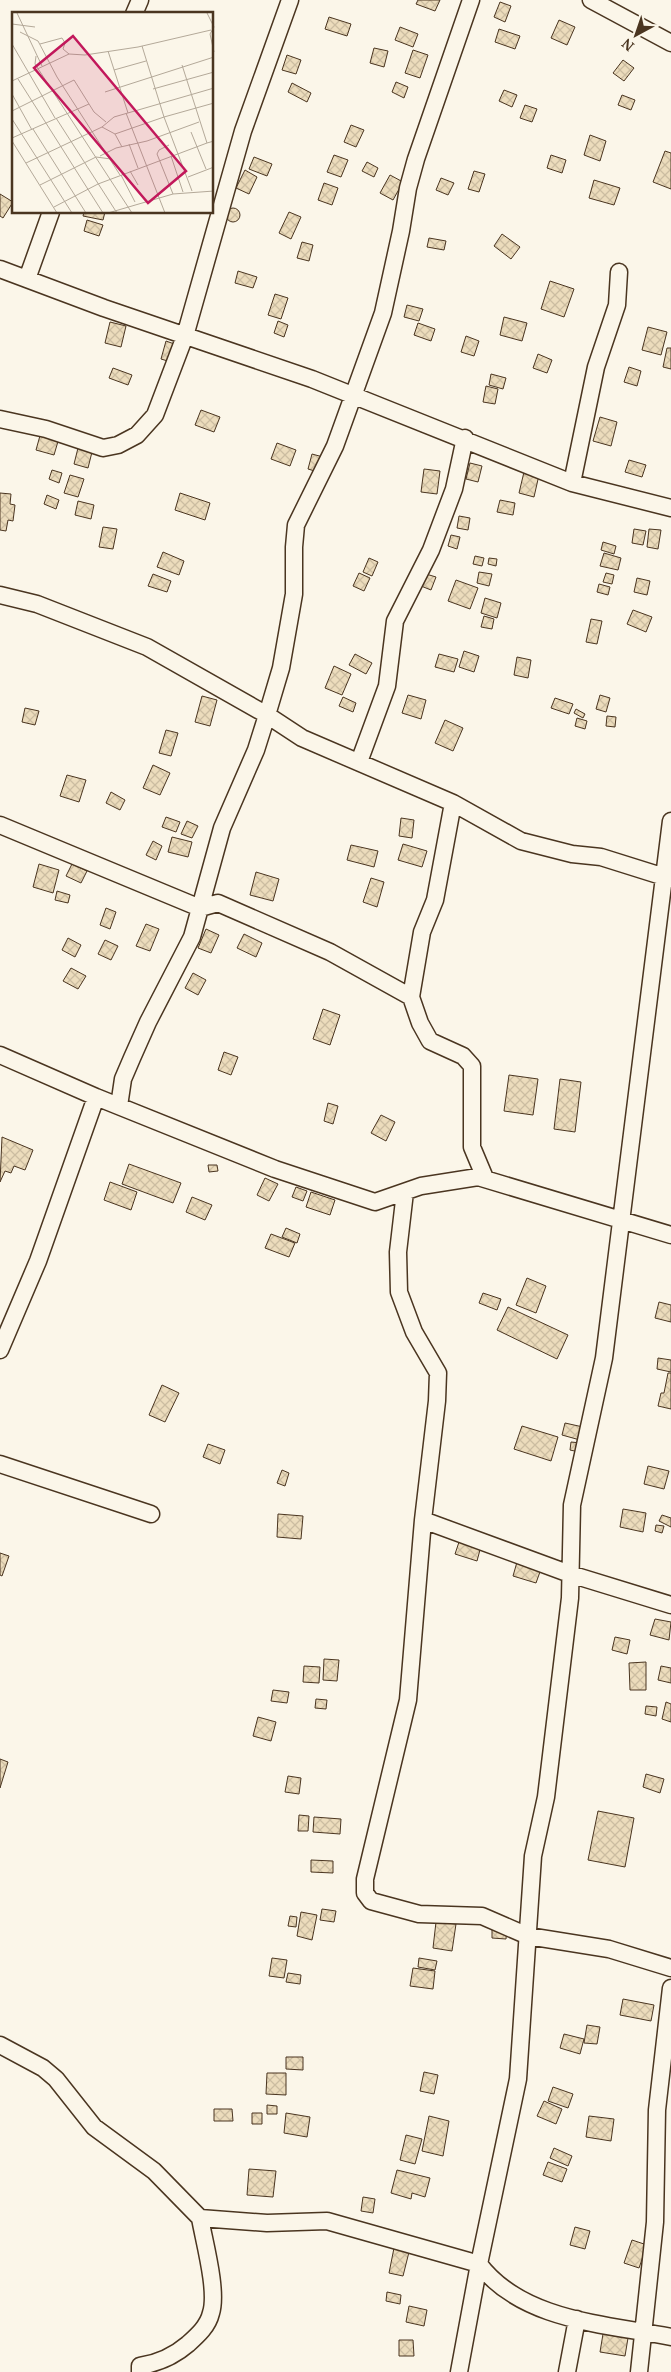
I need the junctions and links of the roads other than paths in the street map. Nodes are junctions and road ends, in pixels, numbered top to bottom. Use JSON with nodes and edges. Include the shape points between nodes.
{"nodes":[{"id":1,"x":140,"y":0,"type":"edge"},
{"id":2,"x":290,"y":0,"type":"edge"},
{"id":3,"x":471,"y":0,"type":"edge"},
{"id":4,"x":591,"y":0,"type":"edge"},
{"id":5,"x":135,"y":12,"type":"edge"},
{"id":6,"x":671,"y":42,"type":"edge"},
{"id":7,"x":51,"y":214,"type":"edge"},
{"id":8,"x":0,"y":269,"type":"edge"},
{"id":9,"x":619,"y":272,"type":"dead end"},
{"id":10,"x":27,"y":279,"type":"junction"},
{"id":11,"x":185,"y":336,"type":"junction"},
{"id":12,"x":354,"y":396,"type":"junction"},
{"id":13,"x":0,"y":419,"type":"edge"},
{"id":14,"x":465,"y":438,"type":"junction"},
{"id":15,"x":572,"y":483,"type":"junction"},
{"id":16,"x":671,"y":508,"type":"edge"},
{"id":17,"x":0,"y":595,"type":"edge"},
{"id":18,"x":267,"y":715,"type":"junction"},
{"id":19,"x":359,"y":762,"type":"junction"},
{"id":20,"x":453,"y":803,"type":"junction"},
{"id":21,"x":671,"y":821,"type":"edge"},
{"id":22,"x":0,"y":825,"type":"edge"},
{"id":23,"x":667,"y":879,"type":"edge"},
{"id":24,"x":200,"y":908,"type":"junction"},
{"id":25,"x":411,"y":998,"type":"junction"},
{"id":26,"x":0,"y":1055,"type":"edge"},
{"id":27,"x":96,"y":1097,"type":"junction"},
{"id":28,"x":119,"y":1106,"type":"junction"},
{"id":29,"x":485,"y":1178,"type":"junction"},
{"id":30,"x":405,"y":1192,"type":"junction"},
{"id":31,"x":622,"y":1221,"type":"junction"},
{"id":32,"x":671,"y":1235,"type":"edge"},
{"id":33,"x":0,"y":1350,"type":"edge"},
{"id":34,"x":0,"y":1464,"type":"edge"},
{"id":35,"x":151,"y":1514,"type":"dead end"},
{"id":36,"x":423,"y":1520,"type":"junction"},
{"id":37,"x":570,"y":1574,"type":"junction"},
{"id":38,"x":671,"y":1605,"type":"edge"},
{"id":39,"x":528,"y":1936,"type":"junction"},
{"id":40,"x":671,"y":1968,"type":"edge"},
{"id":41,"x":671,"y":1988,"type":"edge"},
{"id":42,"x":0,"y":2045,"type":"edge"},
{"id":43,"x":200,"y":2218,"type":"junction"},
{"id":44,"x":479,"y":2264,"type":"junction"},
{"id":45,"x":577,"y":2319,"type":"junction"},
{"id":46,"x":644,"y":2332,"type":"junction"},
{"id":47,"x":671,"y":2337,"type":"edge"},
{"id":48,"x":140,"y":2372,"type":"edge"},
{"id":49,"x":459,"y":2372,"type":"edge"},
{"id":50,"x":567,"y":2372,"type":"edge"},
{"id":51,"x":640,"y":2372,"type":"edge"}],
"edges":[{"from":1,"to":5,"type":"street"},
{"from":2,"to":11,"type":"street","via":[[243,131]]},
{"from":3,"to":12,"type":"street","via":[[416,159],[383,313]]},
{"from":4,"to":6,"type":"street"},
{"from":7,"to":10,"type":"street"},
{"from":8,"to":10,"type":"street"},
{"from":9,"to":15,"type":"street","via":[[617,305],[596,367]]},
{"from":10,"to":11,"type":"street"},
{"from":11,"to":12,"type":"street"},
{"from":11,"to":13,"type":"street","via":[[155,415],[137,435],[118,445],[103,448]]},
{"from":12,"to":14,"type":"street"},
{"from":12,"to":18,"type":"street","via":[[325,470],[311,491],[296,525],[294,594],[281,668]]},
{"from":14,"to":15,"type":"street"},
{"from":14,"to":19,"type":"street","via":[[454,490],[431,550],[395,621],[387,686]]},
{"from":15,"to":16,"type":"street"},
{"from":17,"to":18,"type":"street","via":[[37,604],[147,647]]},
{"from":18,"to":19,"type":"street","via":[[302,738]]},
{"from":18,"to":24,"type":"street","via":[[256,750],[222,828]]},
{"from":19,"to":20,"type":"street"},
{"from":20,"to":23,"type":"street","via":[[521,841],[601,858]]},
{"from":20,"to":25,"type":"street","via":[[435,900],[422,932]]},
{"from":21,"to":23,"type":"street"},
{"from":22,"to":24,"type":"street"},
{"from":23,"to":31,"type":"street"},
{"from":24,"to":25,"type":"street","via":[[218,903],[330,952]]},
{"from":24,"to":28,"type":"street","via":[[192,937],[123,1079]]},
{"from":25,"to":29,"type":"street","via":[[430,1041],[463,1056],[472,1066],[472,1147]]},
{"from":26,"to":27,"type":"street"},
{"from":27,"to":28,"type":"street"},
{"from":27,"to":33,"type":"street","via":[[38,1261]]},
{"from":28,"to":30,"type":"street","via":[[274,1169],[376,1202]]},
{"from":29,"to":30,"type":"street","via":[[442,1181]]},
{"from":29,"to":31,"type":"street"},
{"from":30,"to":36,"type":"street","via":[[398,1252],[400,1292],[414,1332],[438,1373]]},
{"from":31,"to":32,"type":"street"},
{"from":31,"to":37,"type":"street","via":[[604,1358],[572,1505]]},
{"from":34,"to":35,"type":"street"},
{"from":36,"to":37,"type":"street"},
{"from":36,"to":39,"type":"street","via":[[408,1700],[364,1892],[372,1901],[419,1914],[482,1916]]},
{"from":37,"to":38,"type":"street"},
{"from":37,"to":39,"type":"street","via":[[569,1607],[546,1797],[533,1856]]},
{"from":39,"to":40,"type":"street","via":[[609,1949]]},
{"from":39,"to":44,"type":"street","via":[[518,2080]]},
{"from":41,"to":46,"type":"street","via":[[657,2110],[655,2222]]},
{"from":42,"to":43,"type":"street","via":[[43,2068],[56,2079],[94,2127],[154,2171]]},
{"from":43,"to":44,"type":"street","via":[[268,2223],[327,2221]]},
{"from":43,"to":48,"type":"street","via":[[211,2275],[212,2313],[202,2332],[176,2354],[140,2366]]},
{"from":44,"to":45,"type":"street","via":[[490,2278],[526,2302]]},
{"from":44,"to":49,"type":"street"},
{"from":45,"to":46,"type":"street"},
{"from":45,"to":50,"type":"street"},
{"from":46,"to":47,"type":"street"},
{"from":46,"to":51,"type":"street"}]}
